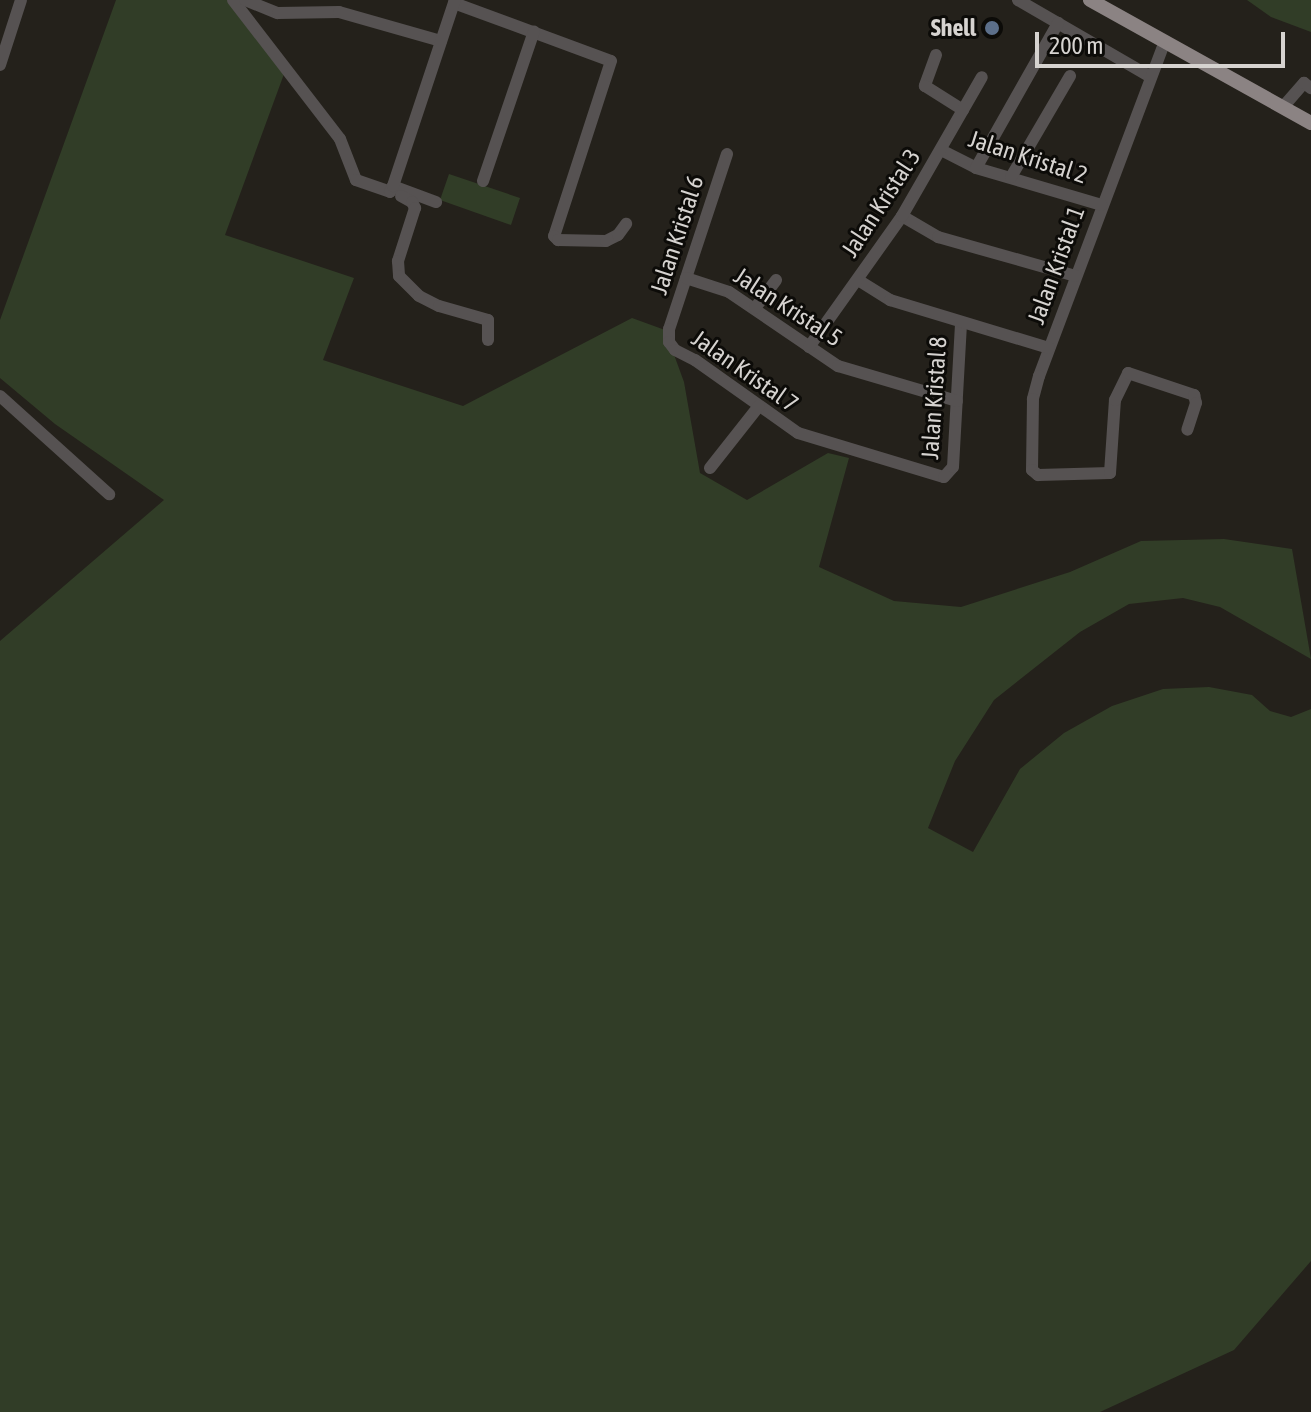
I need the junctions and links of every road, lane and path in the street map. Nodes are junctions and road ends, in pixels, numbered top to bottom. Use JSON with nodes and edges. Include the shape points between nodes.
{"nodes":[{"id":1,"x":21,"y":0,"type":"edge"},
{"id":2,"x":233,"y":0,"type":"edge"},
{"id":3,"x":245,"y":0,"type":"edge"},
{"id":4,"x":1018,"y":0,"type":"edge"},
{"id":5,"x":1090,"y":0,"type":"edge"},
{"id":6,"x":455,"y":1,"type":"edge"},
{"id":7,"x":1032,"y":3,"type":"edge"},
{"id":8,"x":1058,"y":23,"type":"junction"},
{"id":9,"x":534,"y":31,"type":"junction"},
{"id":10,"x":441,"y":41,"type":"junction"},
{"id":11,"x":1165,"y":41,"type":"junction"},
{"id":12,"x":936,"y":55,"type":"dead end"},
{"id":13,"x":0,"y":65,"type":"edge"},
{"id":14,"x":1070,"y":76,"type":"dead end"},
{"id":15,"x":1149,"y":76,"type":"junction"},
{"id":16,"x":982,"y":77,"type":"dead end"},
{"id":17,"x":1311,"y":88,"type":"edge"},
{"id":18,"x":1283,"y":107,"type":"junction"},
{"id":19,"x":963,"y":110,"type":"junction"},
{"id":20,"x":1311,"y":123,"type":"edge"},
{"id":21,"x":941,"y":150,"type":"junction"},
{"id":22,"x":727,"y":154,"type":"dead end"},
{"id":23,"x":976,"y":168,"type":"junction"},
{"id":24,"x":1011,"y":177,"type":"junction"},
{"id":25,"x":483,"y":181,"type":"dead end"},
{"id":26,"x":392,"y":189,"type":"junction"},
{"id":27,"x":436,"y":202,"type":"dead end"},
{"id":28,"x":1102,"y":205,"type":"junction"},
{"id":29,"x":902,"y":216,"type":"junction"},
{"id":30,"x":626,"y":224,"type":"dead end"},
{"id":31,"x":1076,"y":276,"type":"junction"},
{"id":32,"x":686,"y":278,"type":"junction"},
{"id":33,"x":776,"y":280,"type":"dead end"},
{"id":34,"x":858,"y":280,"type":"junction"},
{"id":35,"x":755,"y":308,"type":"junction"},
{"id":36,"x":961,"y":322,"type":"junction"},
{"id":37,"x":669,"y":329,"type":"joint"},
{"id":38,"x":488,"y":340,"type":"dead end"},
{"id":39,"x":809,"y":347,"type":"junction"},
{"id":40,"x":1049,"y":348,"type":"junction"},
{"id":41,"x":0,"y":396,"type":"edge"},
{"id":42,"x":957,"y":401,"type":"junction"},
{"id":43,"x":759,"y":406,"type":"junction"},
{"id":44,"x":1187,"y":430,"type":"dead end"},
{"id":45,"x":710,"y":468,"type":"dead end"},
{"id":46,"x":948,"y":475,"type":"joint"},
{"id":47,"x":109,"y":494,"type":"dead end"}],
"edges":[{"from":1,"to":13,"type":"street"},
{"from":2,"to":26,"type":"street","via":[[340,139],[356,180]]},
{"from":3,"to":10,"type":"street","via":[[278,13],[339,12]]},
{"from":4,"to":7,"type":"street"},
{"from":5,"to":11,"type":"main road"},
{"from":6,"to":9,"type":"street"},
{"from":6,"to":10,"type":"street"},
{"from":7,"to":8,"type":"street"},
{"from":8,"to":15,"type":"street"},
{"from":8,"to":23,"type":"street"},
{"from":9,"to":25,"type":"street"},
{"from":9,"to":30,"type":"street","via":[[607,57],[612,68],[554,236],[606,241]]},
{"from":10,"to":26,"type":"street"},
{"from":11,"to":15,"type":"street","name":"Jalan Kristal 1"},
{"from":11,"to":18,"type":"main road"},
{"from":12,"to":19,"type":"street","via":[[925,86]]},
{"from":14,"to":24,"type":"street"},
{"from":15,"to":28,"type":"street","name":"Jalan Kristal 1"},
{"from":16,"to":19,"type":"street","name":"Jalan Kristal 3"},
{"from":17,"to":18,"type":"street","via":[[1304,83]]},
{"from":18,"to":20,"type":"main road"},
{"from":19,"to":21,"type":"street","name":"Jalan Kristal 3"},
{"from":21,"to":23,"type":"street","name":"Jalan Kristal 2"},
{"from":21,"to":29,"type":"street","name":"Jalan Kristal 3"},
{"from":22,"to":32,"type":"street","name":"Jalan Kristal 6"},
{"from":23,"to":24,"type":"street","name":"Jalan Kristal 2"},
{"from":24,"to":28,"type":"street","name":"Jalan Kristal 2"},
{"from":26,"to":27,"type":"street"},
{"from":26,"to":38,"type":"street","via":[[415,208],[398,261],[403,283],[439,306],[488,320]]},
{"from":28,"to":31,"type":"street","name":"Jalan Kristal 1"},
{"from":29,"to":31,"type":"street","via":[[938,237]]},
{"from":29,"to":34,"type":"street","name":"Jalan Kristal 3"},
{"from":31,"to":40,"type":"street","name":"Jalan Kristal 1"},
{"from":32,"to":35,"type":"street","name":"Jalan Kristal 5","via":[[729,292]]},
{"from":32,"to":37,"type":"street","name":"Jalan Kristal 6"},
{"from":33,"to":35,"type":"street"},
{"from":34,"to":36,"type":"street","via":[[890,300]]},
{"from":34,"to":39,"type":"street","name":"Jalan Kristal 3"},
{"from":35,"to":39,"type":"street","name":"Jalan Kristal 5"},
{"from":36,"to":40,"type":"street"},
{"from":36,"to":42,"type":"street","name":"Jalan Kristal 8"},
{"from":37,"to":43,"type":"street","name":"Jalan Kristal 7","via":[[675,350]]},
{"from":39,"to":42,"type":"street","name":"Jalan Kristal 5","via":[[856,373]]},
{"from":40,"to":44,"type":"street","name":"Jalan Kristal 1","via":[[1033,399],[1035,473],[1110,473],[1115,400],[1128,373],[1194,395]]},
{"from":41,"to":47,"type":"street"},
{"from":42,"to":46,"type":"street","name":"Jalan Kristal 8"},
{"from":43,"to":45,"type":"street"},
{"from":43,"to":46,"type":"street","name":"Jalan Kristal 7","via":[[811,439]]}]}
